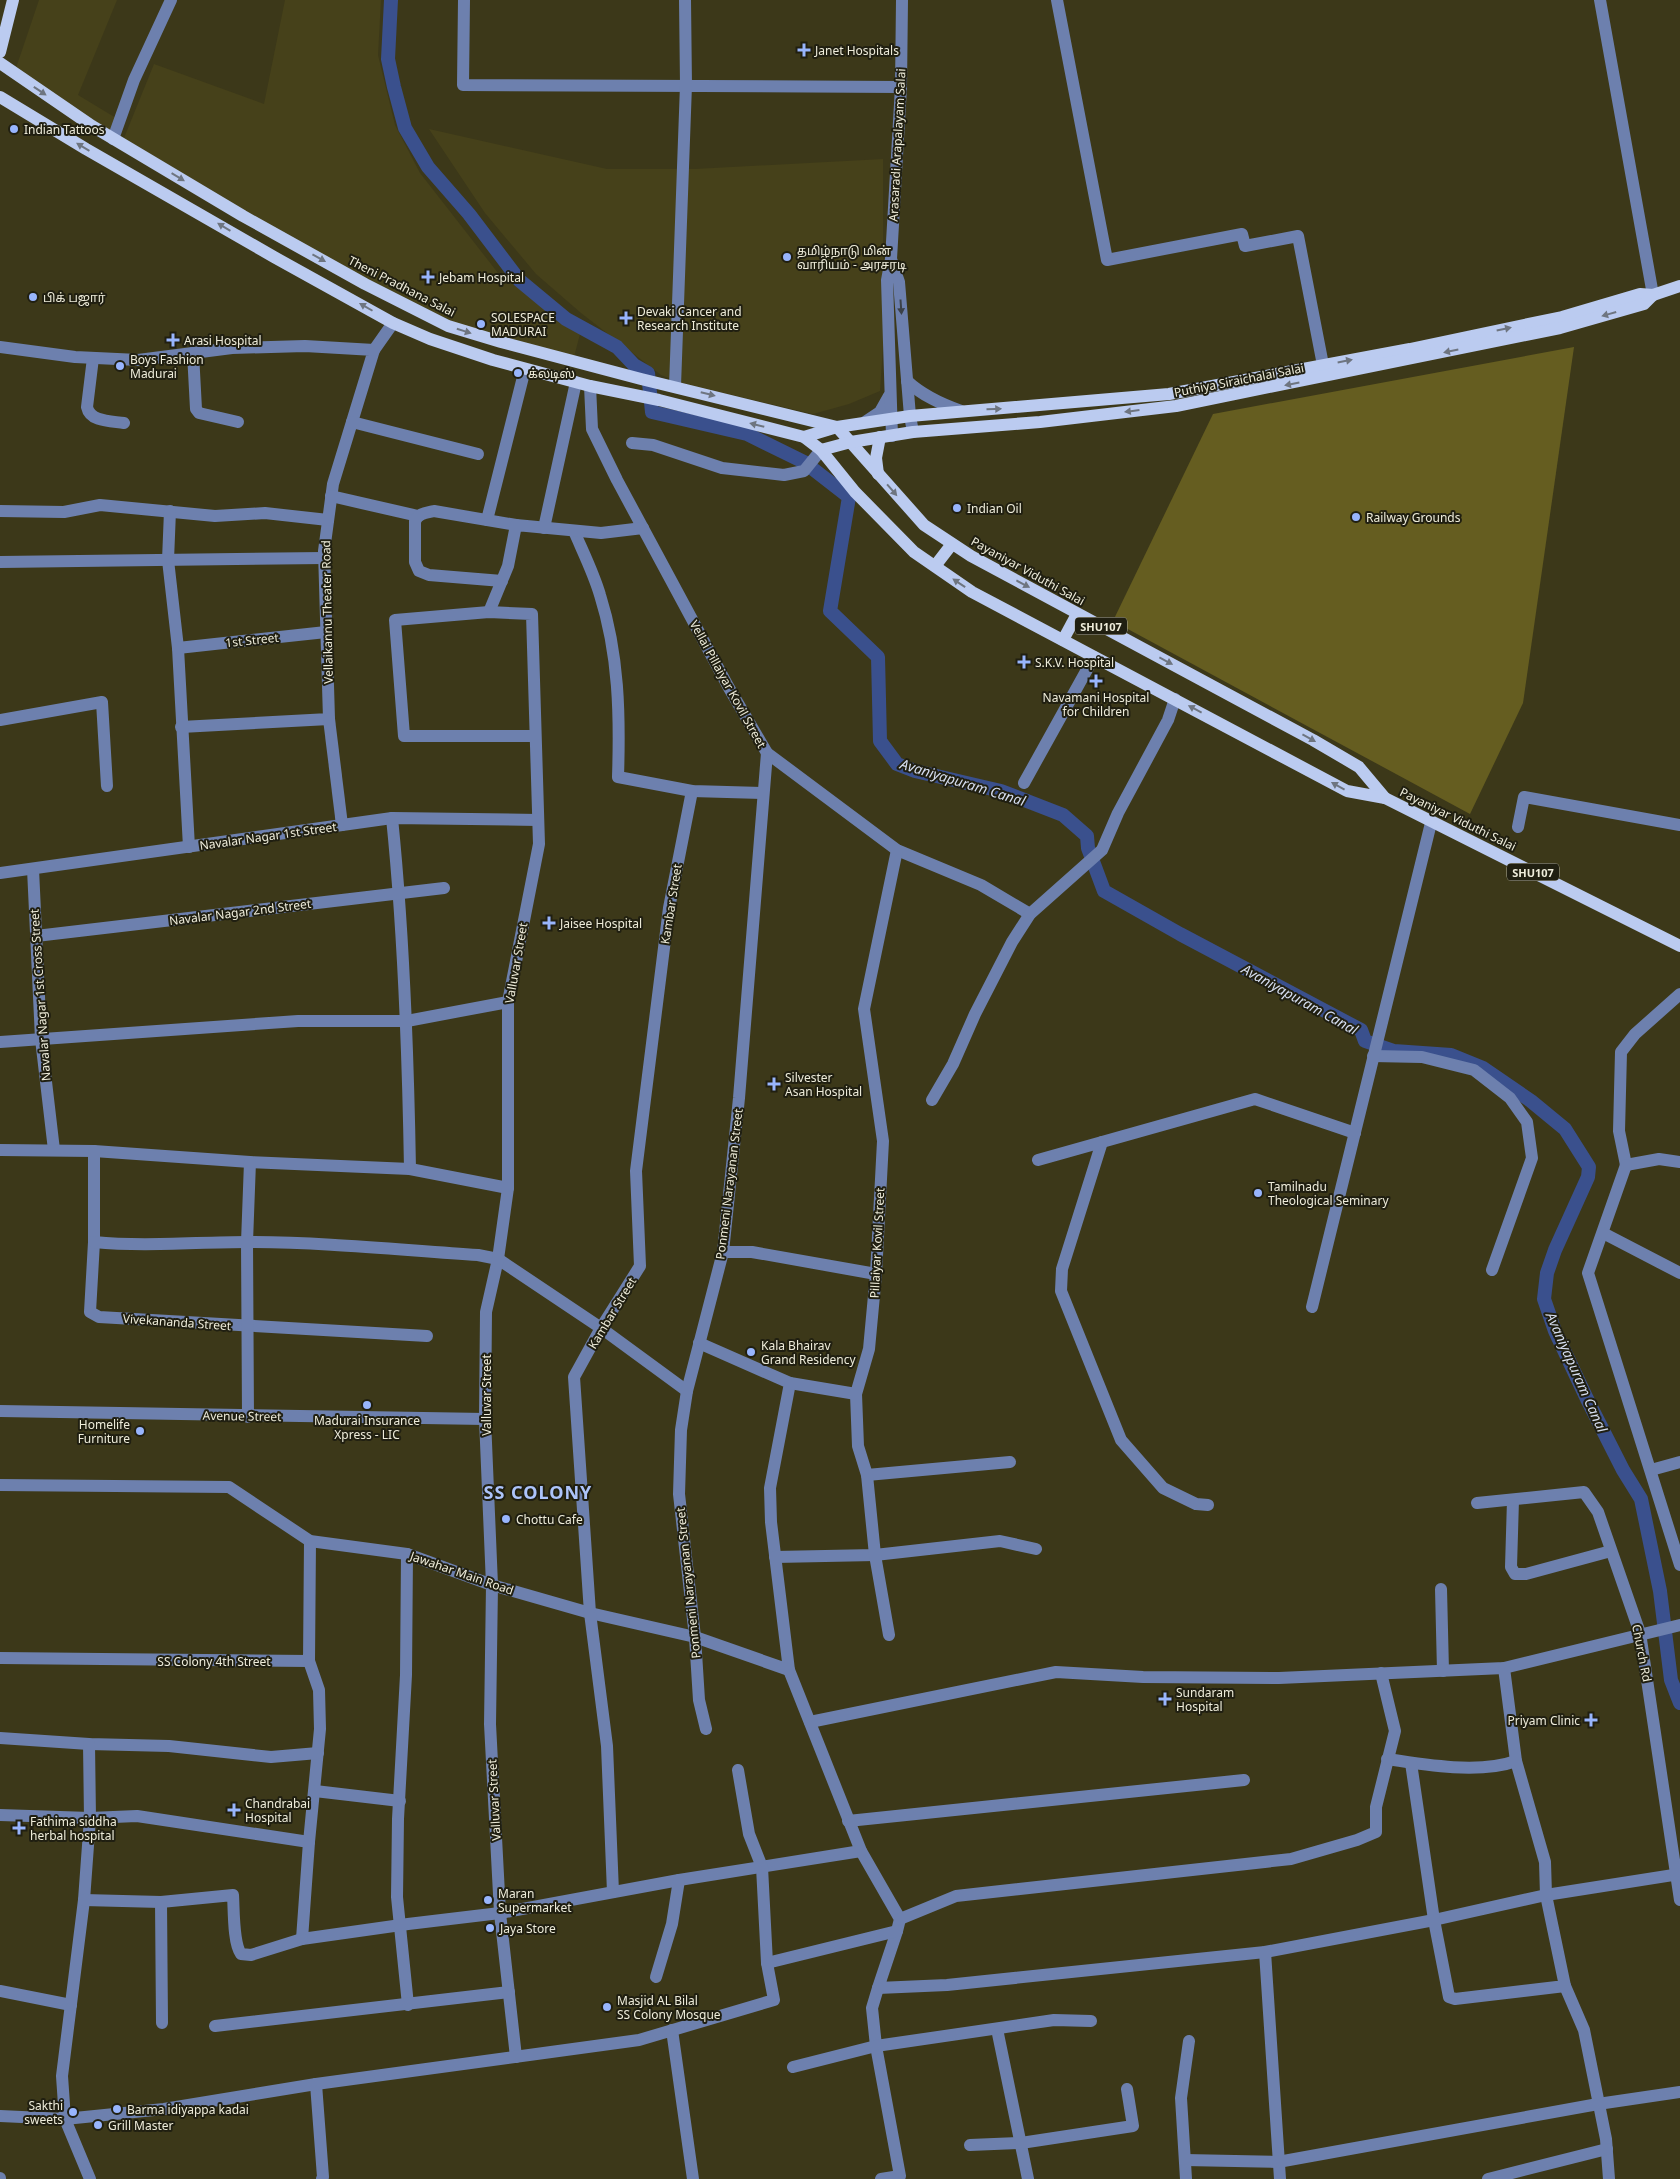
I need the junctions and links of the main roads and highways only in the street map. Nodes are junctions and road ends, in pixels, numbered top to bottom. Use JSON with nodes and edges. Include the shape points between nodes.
{"nodes":[{"id":1,"x":13,"y":0,"type":"edge"},
{"id":2,"x":0,"y":59,"type":"edge"},
{"id":3,"x":4,"y":102,"type":"edge"},
{"id":4,"x":1680,"y":286,"type":"edge"},
{"id":5,"x":1653,"y":295,"type":"junction"},
{"id":6,"x":837,"y":427,"type":"junction"},
{"id":7,"x":886,"y":436,"type":"junction"},
{"id":8,"x":804,"y":437,"type":"junction"},
{"id":9,"x":851,"y":442,"type":"junction"},
{"id":10,"x":821,"y":450,"type":"junction"},
{"id":11,"x":878,"y":474,"type":"junction"},
{"id":12,"x":952,"y":544,"type":"junction"},
{"id":13,"x":935,"y":566,"type":"junction"},
{"id":14,"x":1078,"y":614,"type":"junction"},
{"id":15,"x":1062,"y":640,"type":"junction"},
{"id":16,"x":1385,"y":798,"type":"junction"},
{"id":17,"x":1680,"y":946,"type":"edge"}],
"edges":[{"from":1,"to":2,"type":"main road"},
{"from":2,"to":6,"type":"main road","name":"Theni Pradhana Salai","one_way":true,"via":[[113,139],[243,216],[448,326],[641,379]]},
{"from":8,"to":3,"type":"main road","one_way":true,"via":[[525,369],[430,339],[393,323]]},
{"from":4,"to":5,"type":"main road","name":"Puthiya Siraichalai Salai"},
{"from":6,"to":5,"type":"main road","name":"Puthiya Siraichalai Salai","one_way":true,"via":[[910,416],[1169,394],[1562,317],[1640,294]]},
{"from":5,"to":7,"type":"main road","name":"Puthiya Siraichalai Salai","one_way":true,"via":[[1644,304],[1560,328],[1176,406]]},
{"from":6,"to":8,"type":"main road","name":"Puthiya Siraichalai Salai"},
{"from":6,"to":9,"type":"main road","name":"Payaniyar Viduthi Salai","number":"SHU107"},
{"from":7,"to":9,"type":"main road","name":"Puthiya Siraichalai Salai"},
{"from":7,"to":11,"type":"main road","via":[[876,458]]},
{"from":8,"to":10,"type":"main road","name":"Payaniyar Viduthi Salai"},
{"from":9,"to":10,"type":"main road","name":"Puthiya Siraichalai Salai"},
{"from":9,"to":11,"type":"main road","name":"Payaniyar Viduthi Salai","number":"SHU107"},
{"from":10,"to":13,"type":"main road","name":"Payaniyar Viduthi Salai","number":"SHU107","via":[[855,492],[908,547]]},
{"from":11,"to":12,"type":"main road","name":"Payaniyar Viduthi Salai","number":"SHU107","one_way":true,"via":[[924,525]]},
{"from":12,"to":13,"type":"main road"},
{"from":12,"to":14,"type":"main road","name":"Payaniyar Viduthi Salai","number":"SHU107","one_way":true},
{"from":15,"to":13,"type":"main road","name":"Payaniyar Viduthi Salai","number":"SHU107","one_way":true,"via":[[972,592]]},
{"from":14,"to":15,"type":"main road"},
{"from":14,"to":16,"type":"main road","name":"Payaniyar Viduthi Salai","number":"SHU107","one_way":true,"via":[[1359,767]]},
{"from":16,"to":15,"type":"main road","name":"Payaniyar Viduthi Salai","number":"SHU107","one_way":true,"via":[[1346,791]]},
{"from":16,"to":17,"type":"main road","name":"Payaniyar Viduthi Salai","number":"SHU107"}]}
